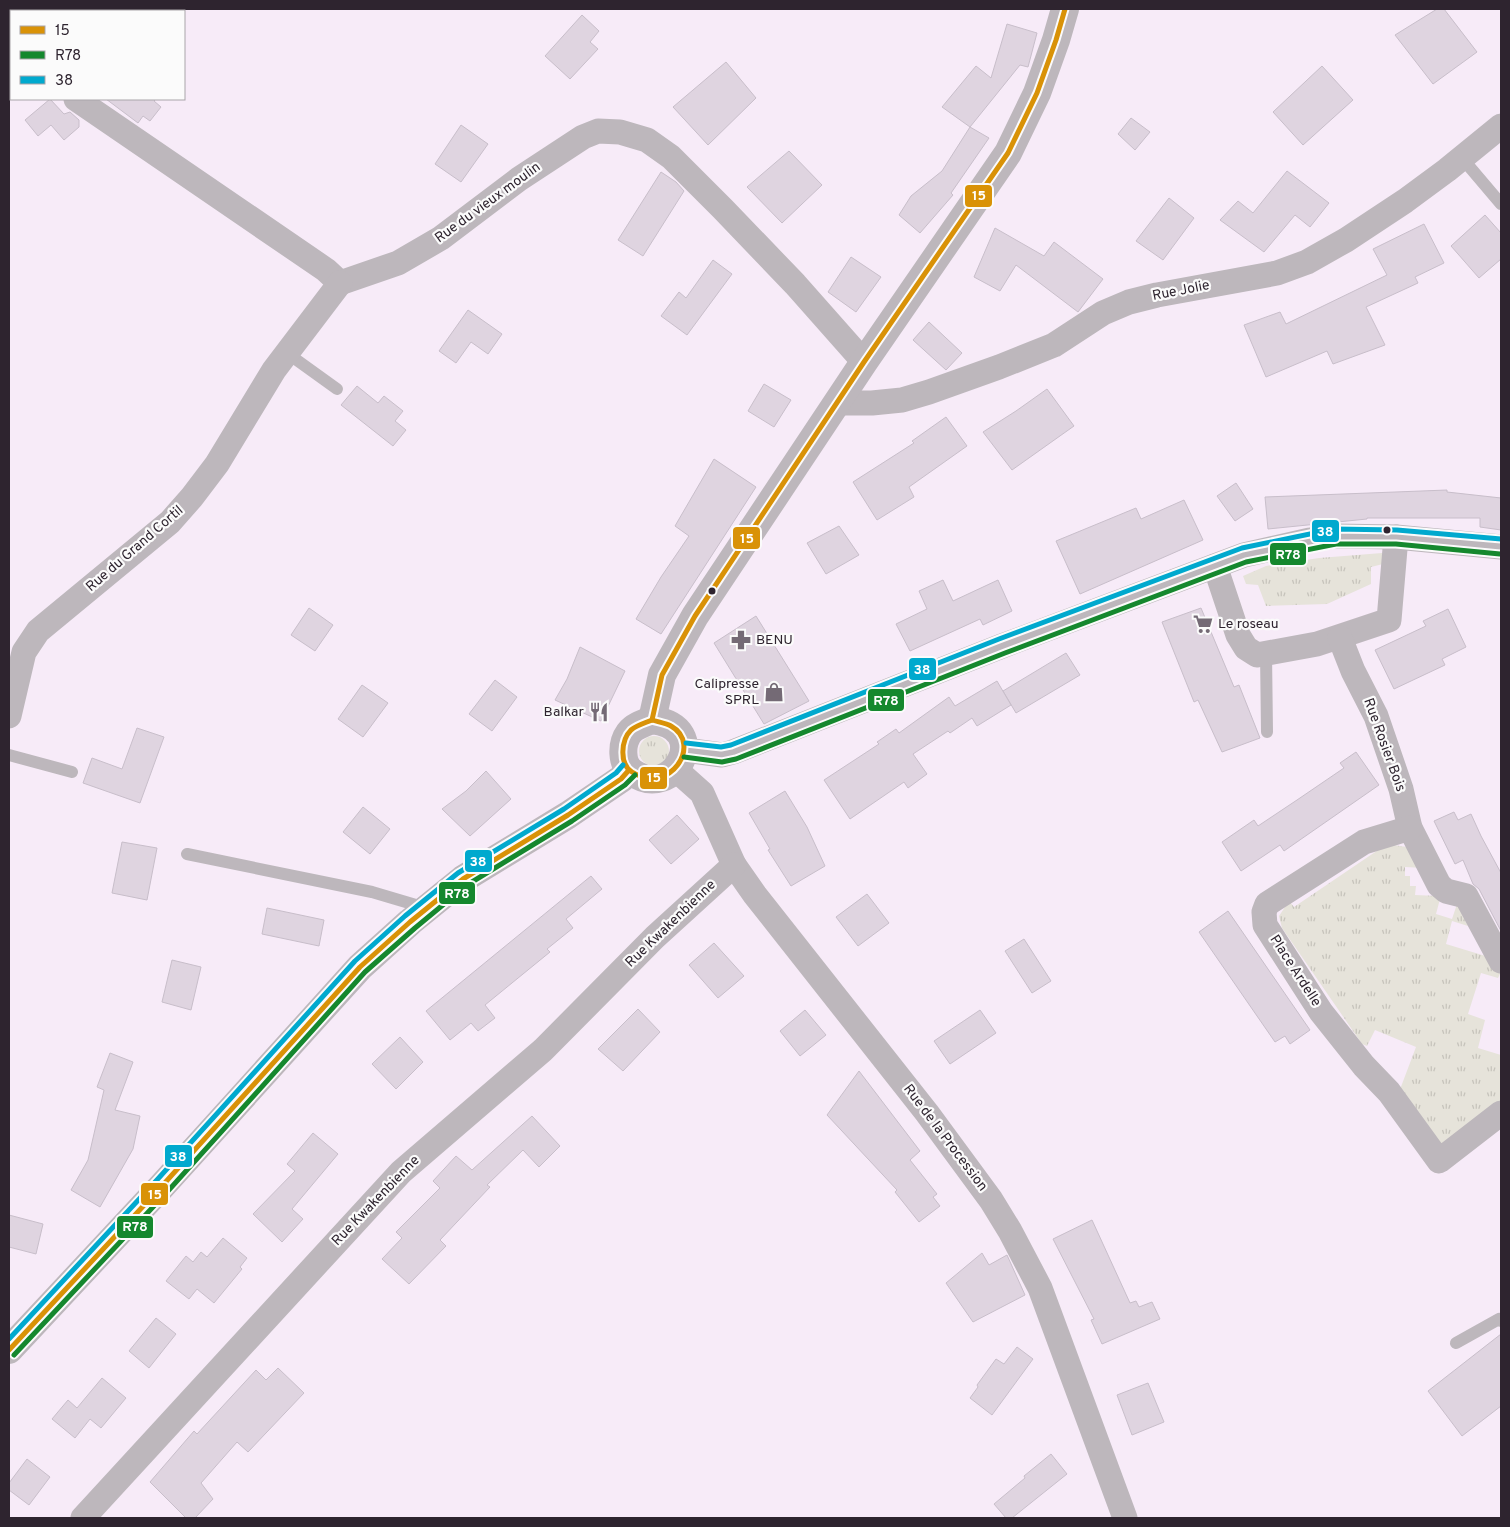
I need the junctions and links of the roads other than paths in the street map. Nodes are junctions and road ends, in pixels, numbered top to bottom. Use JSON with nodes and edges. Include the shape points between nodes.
{"nodes":[{"id":1,"x":1065,"y":9,"type":"edge"},
{"id":2,"x":77,"y":100,"type":"edge"},
{"id":3,"x":1501,"y":126,"type":"edge"},
{"id":4,"x":1462,"y":158,"type":"junction"},
{"id":5,"x":1501,"y":204,"type":"edge"},
{"id":6,"x":340,"y":283,"type":"junction"},
{"id":7,"x":287,"y":353,"type":"junction"},
{"id":8,"x":864,"y":362,"type":"junction"},
{"id":9,"x":337,"y":389,"type":"dead end"},
{"id":10,"x":836,"y":403,"type":"junction"},
{"id":11,"x":1396,"y":537,"type":"junction"},
{"id":12,"x":1501,"y":547,"type":"edge"},
{"id":13,"x":1215,"y":566,"type":"junction"},
{"id":14,"x":1340,"y":638,"type":"junction"},
{"id":15,"x":1266,"y":653,"type":"junction"},
{"id":16,"x":9,"y":716,"type":"edge"},
{"id":17,"x":652,"y":720,"type":"junction"},
{"id":18,"x":1267,"y":732,"type":"dead end"},
{"id":19,"x":733,"y":752,"type":"junction"},
{"id":20,"x":9,"y":756,"type":"edge"},
{"id":21,"x":680,"y":759,"type":"junction"},
{"id":22,"x":629,"y":770,"type":"junction"},
{"id":23,"x":72,"y":772,"type":"dead end"},
{"id":24,"x":702,"y":793,"type":"junction"},
{"id":25,"x":1410,"y":828,"type":"junction"},
{"id":26,"x":187,"y":854,"type":"dead end"},
{"id":27,"x":734,"y":865,"type":"junction"},
{"id":28,"x":428,"y":908,"type":"junction"},
{"id":29,"x":1501,"y":961,"type":"edge"},
{"id":30,"x":1501,"y":1113,"type":"edge"},
{"id":31,"x":1501,"y":1321,"type":"edge"},
{"id":32,"x":1456,"y":1343,"type":"dead end"},
{"id":33,"x":9,"y":1350,"type":"edge"},
{"id":34,"x":83,"y":1518,"type":"edge"},
{"id":35,"x":1125,"y":1518,"type":"edge"}],
"edges":[{"from":1,"to":8,"type":"street","via":[[1037,94],[1008,153]]},
{"from":2,"to":6,"type":"street","via":[[326,270]]},
{"from":3,"to":4,"type":"street","name":"Rue Jolie"},
{"from":4,"to":5,"type":"lane"},
{"from":4,"to":10,"type":"street","name":"Rue Jolie","via":[[1405,201],[1307,262],[1277,273],[1129,302],[1103,313],[1054,345],[929,392],[902,400]]},
{"from":6,"to":7,"type":"street","name":"Rue du Grand Cortil"},
{"from":6,"to":8,"type":"street","name":"Rue du vieux moulin","via":[[398,263],[441,238],[519,179],[583,137],[598,131],[620,132],[647,140],[671,157],[795,284]]},
{"from":7,"to":9,"type":"lane"},
{"from":7,"to":16,"type":"street","name":"Rue du Grand Cortil","via":[[217,464],[170,522],[38,631],[24,652]]},
{"from":8,"to":10,"type":"street"},
{"from":10,"to":17,"type":"street","via":[[685,633],[662,675]]},
{"from":11,"to":12,"type":"street"},
{"from":11,"to":13,"type":"street","via":[[1335,536],[1310,540],[1244,555]]},
{"from":11,"to":14,"type":"street","via":[[1389,620]]},
{"from":13,"to":15,"type":"street","via":[[1242,642],[1257,655]]},
{"from":13,"to":19,"type":"street"},
{"from":14,"to":15,"type":"street"},
{"from":14,"to":25,"type":"street","name":"Rue Rosier Bois","via":[[1376,716],[1401,789]]},
{"from":15,"to":18,"type":"lane"},
{"from":17,"to":21,"type":"street","via":[[664,721],[675,728],[682,738]]},
{"from":17,"to":22,"type":"street","via":[[629,734],[623,758]]},
{"from":19,"to":21,"type":"street"},
{"from":19,"to":24,"type":"street","via":[[716,767]]},
{"from":20,"to":23,"type":"lane"},
{"from":21,"to":22,"type":"street","via":[[667,775],[650,781]]},
{"from":21,"to":24,"type":"street","name":"Rue de la Procession"},
{"from":22,"to":28,"type":"street","via":[[568,815],[463,880]]},
{"from":24,"to":27,"type":"street","name":"Rue de la Procession"},
{"from":25,"to":29,"type":"street","via":[[1438,885],[1446,891],[1466,896]]},
{"from":25,"to":30,"type":"street","name":"Place Ardelle","via":[[1364,842],[1267,904],[1265,925],[1321,1012],[1389,1092],[1439,1161]]},
{"from":26,"to":28,"type":"lane","via":[[372,892]]},
{"from":27,"to":34,"type":"street","name":"Rue Kwakenbienne","via":[[655,937],[543,1050],[401,1172]]},
{"from":27,"to":35,"type":"street","name":"Rue de la Procession","via":[[754,895],[933,1120],[982,1186],[1005,1224],[1040,1288]]},
{"from":28,"to":33,"type":"street","via":[[360,967]]},
{"from":31,"to":32,"type":"lane","via":[[1499,1319]]}]}
